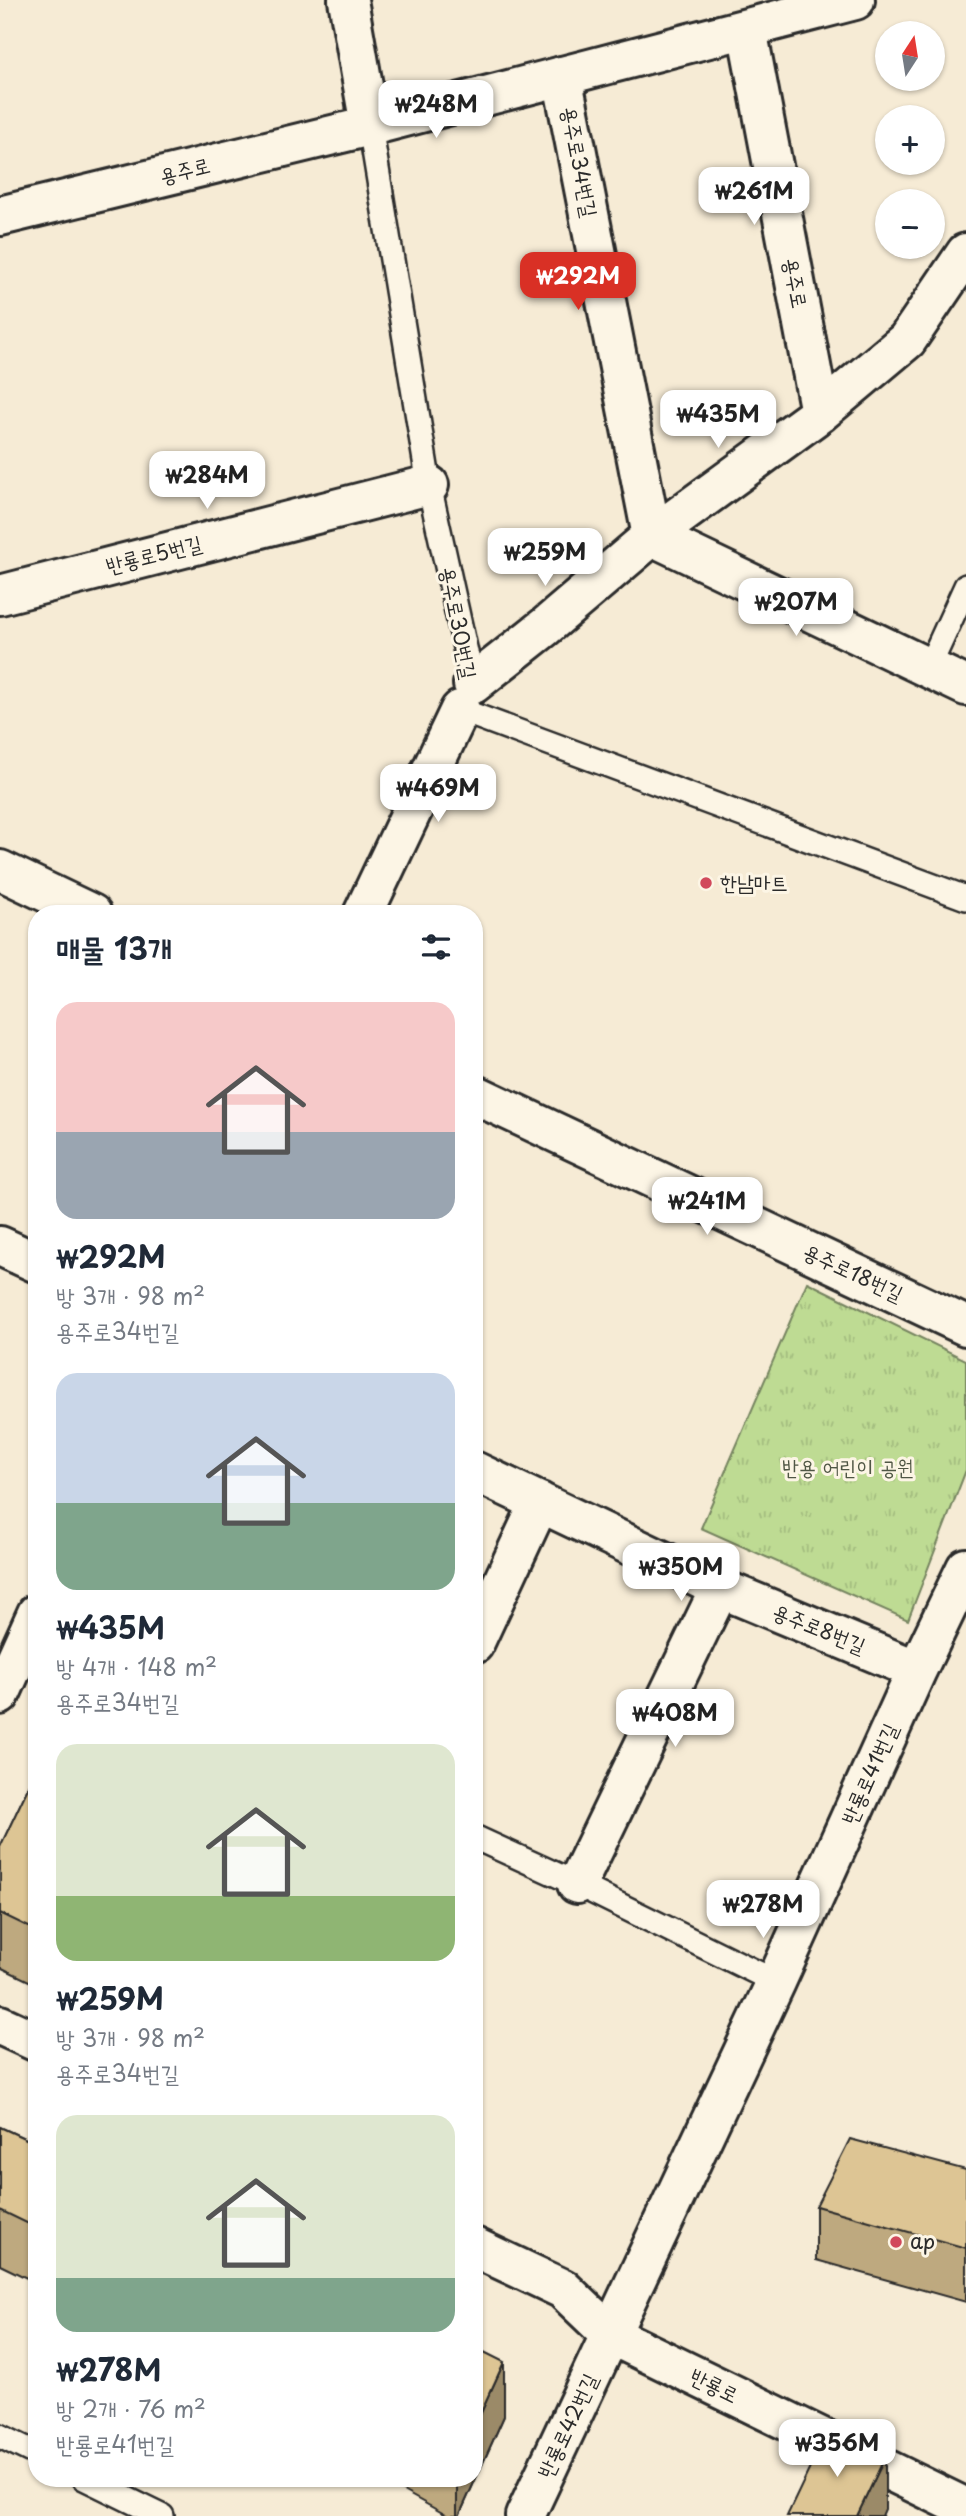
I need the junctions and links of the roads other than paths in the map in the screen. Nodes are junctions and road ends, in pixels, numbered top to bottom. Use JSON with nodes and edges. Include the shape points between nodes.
{"nodes":[{"id":1,"x":348,"y":0,"type":"edge"},
{"id":2,"x":855,"y":0,"type":"edge"},
{"id":3,"x":747,"y":29,"type":"junction"},
{"id":4,"x":562,"y":76,"type":"junction"},
{"id":5,"x":370,"y":126,"type":"junction"},
{"id":6,"x":0,"y":216,"type":"edge"},
{"id":7,"x":966,"y":253,"type":"edge"},
{"id":8,"x":820,"y":413,"type":"junction"},
{"id":9,"x":429,"y":485,"type":"junction"},
{"id":10,"x":652,"y":536,"type":"junction"},
{"id":11,"x":966,"y":586,"type":"edge"},
{"id":12,"x":0,"y":595,"type":"edge"},
{"id":13,"x":928,"y":669,"type":"junction"},
{"id":14,"x":966,"y":686,"type":"edge"},
{"id":15,"x":467,"y":697,"type":"junction"},
{"id":16,"x":0,"y":870,"type":"edge"},
{"id":17,"x":966,"y":898,"type":"edge"},
{"id":18,"x":73,"y":905,"type":"edge"},
{"id":19,"x":367,"y":905,"type":"edge"},
{"id":20,"x":483,"y":1098,"type":"edge"},
{"id":21,"x":0,"y":1246,"type":"edge"},
{"id":22,"x":28,"y":1259,"type":"edge"},
{"id":23,"x":966,"y":1326,"type":"edge"},
{"id":24,"x":483,"y":1475,"type":"edge"},
{"id":25,"x":540,"y":1502,"type":"junction"},
{"id":26,"x":966,"y":1568,"type":"edge"},
{"id":27,"x":720,"y":1588,"type":"junction"},
{"id":28,"x":483,"y":1625,"type":"edge"},
{"id":29,"x":25,"y":1627,"type":"edge"},
{"id":30,"x":917,"y":1670,"type":"junction"},
{"id":31,"x":0,"y":1695,"type":"edge"},
{"id":32,"x":483,"y":1841,"type":"edge"},
{"id":33,"x":577,"y":1884,"type":"junction"},
{"id":34,"x":776,"y":1982,"type":"junction"},
{"id":35,"x":0,"y":2025,"type":"edge"},
{"id":36,"x":28,"y":2038,"type":"edge"},
{"id":37,"x":483,"y":2251,"type":"edge"},
{"id":38,"x":611,"y":2335,"type":"junction"},
{"id":39,"x":0,"y":2436,"type":"edge"},
{"id":40,"x":28,"y":2450,"type":"edge"},
{"id":41,"x":102,"y":2487,"type":"edge"},
{"id":42,"x":966,"y":2508,"type":"edge"},
{"id":43,"x":162,"y":2516,"type":"edge"},
{"id":44,"x":525,"y":2516,"type":"edge"}],
"edges":[{"from":1,"to":5,"type":"street"},
{"from":2,"to":3,"type":"street","name":"용주로"},
{"from":3,"to":4,"type":"street","name":"용주로"},
{"from":3,"to":8,"type":"street","name":"용주로"},
{"from":4,"to":5,"type":"street","name":"용주로"},
{"from":4,"to":10,"type":"street","name":"용주로34번길"},
{"from":5,"to":6,"type":"street","name":"용주로"},
{"from":5,"to":9,"type":"lane","name":"용주로30번길"},
{"from":7,"to":8,"type":"street","via":[[907,340]]},
{"from":8,"to":10,"type":"street"},
{"from":9,"to":12,"type":"street","name":"반룡로5번길"},
{"from":9,"to":15,"type":"lane","name":"용주로30번길"},
{"from":10,"to":13,"type":"street"},
{"from":10,"to":15,"type":"street"},
{"from":11,"to":13,"type":"lane"},
{"from":13,"to":14,"type":"street"},
{"from":15,"to":17,"type":"lane","name":"용주로30번길"},
{"from":15,"to":19,"type":"street"},
{"from":16,"to":18,"type":"street"},
{"from":20,"to":23,"type":"street","name":"용주로18번길"},
{"from":21,"to":22,"type":"street"},
{"from":24,"to":25,"type":"street","name":"용주로8번길"},
{"from":25,"to":27,"type":"street","name":"용주로8번길"},
{"from":25,"to":28,"type":"street"},
{"from":26,"to":30,"type":"street","name":"반룡로41번길"},
{"from":27,"to":30,"type":"street","name":"용주로8번길"},
{"from":27,"to":33,"type":"street"},
{"from":29,"to":31,"type":"street"},
{"from":30,"to":34,"type":"street","name":"반룡로41번길"},
{"from":32,"to":33,"type":"lane"},
{"from":33,"to":34,"type":"lane"},
{"from":34,"to":38,"type":"street","name":"반룡로41번길"},
{"from":35,"to":36,"type":"street"},
{"from":37,"to":38,"type":"street","name":"반룡로","via":[[563,2288]]},
{"from":38,"to":42,"type":"street","name":"반룡로"},
{"from":38,"to":44,"type":"street","name":"반룡로42번길"},
{"from":39,"to":40,"type":"lane"},
{"from":41,"to":43,"type":"lane"}]}
